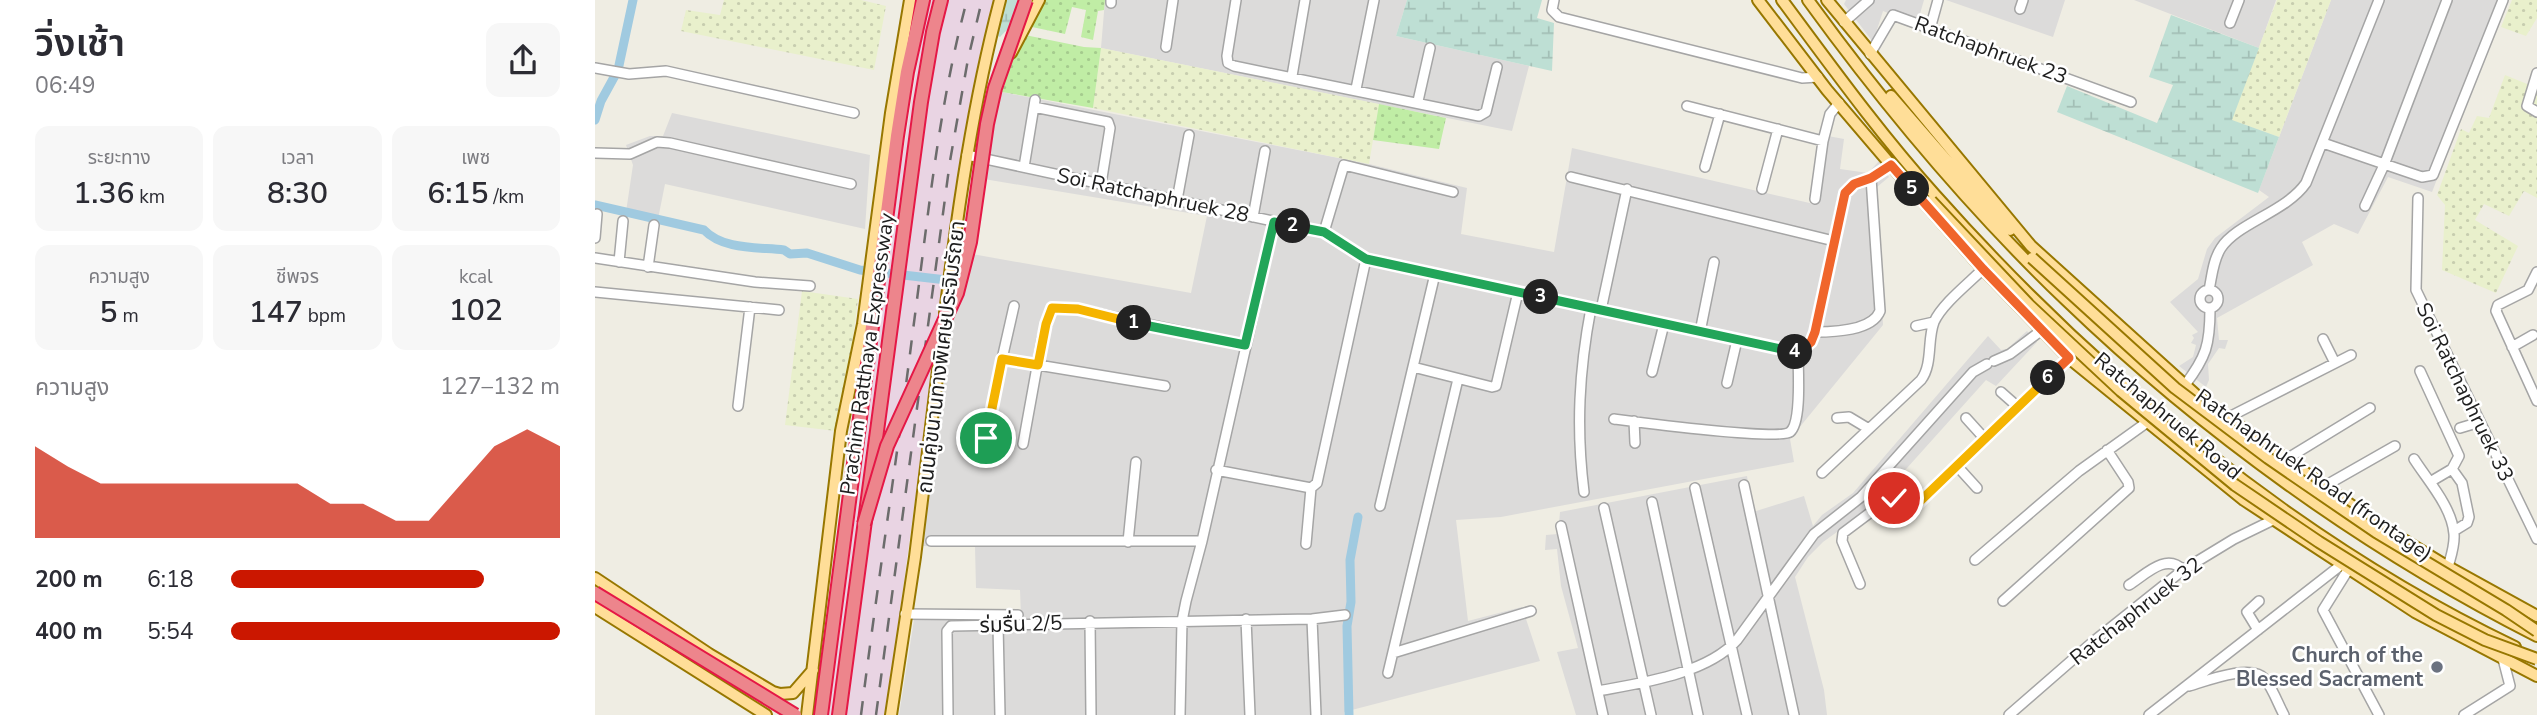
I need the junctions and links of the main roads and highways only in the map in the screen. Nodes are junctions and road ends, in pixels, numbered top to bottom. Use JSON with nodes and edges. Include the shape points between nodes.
{"nodes":[{"id":1,"x":910,"y":0,"type":"edge"},
{"id":2,"x":923,"y":0,"type":"edge"},
{"id":3,"x":941,"y":0,"type":"edge"},
{"id":4,"x":1000,"y":0,"type":"edge"},
{"id":5,"x":1026,"y":0,"type":"edge"},
{"id":6,"x":1039,"y":0,"type":"edge"},
{"id":7,"x":1758,"y":0,"type":"edge"},
{"id":8,"x":1782,"y":0,"type":"edge"},
{"id":9,"x":1808,"y":0,"type":"edge"},
{"id":10,"x":1827,"y":0,"type":"edge"},
{"id":11,"x":1837,"y":5,"type":"edge"},
{"id":12,"x":1869,"y":80,"type":"junction"},
{"id":13,"x":974,"y":115,"type":"junction"},
{"id":14,"x":1894,"y":163,"type":"junction"},
{"id":15,"x":1933,"y":198,"type":"junction"},
{"id":16,"x":2035,"y":256,"type":"junction"},
{"id":17,"x":2197,"y":396,"type":"junction"},
{"id":18,"x":2255,"y":458,"type":"junction"},
{"id":19,"x":2232,"y":472,"type":"junction"},
{"id":20,"x":864,"y":524,"type":"junction"},
{"id":21,"x":2302,"y":539,"type":"junction"},
{"id":22,"x":595,"y":578,"type":"edge"},
{"id":23,"x":595,"y":593,"type":"edge"},
{"id":24,"x":595,"y":607,"type":"edge"},
{"id":25,"x":2537,"y":616,"type":"edge"},
{"id":26,"x":2537,"y":631,"type":"edge"},
{"id":27,"x":2537,"y":636,"type":"edge"},
{"id":28,"x":2537,"y":658,"type":"edge"},
{"id":29,"x":813,"y":669,"type":"junction"},
{"id":30,"x":2537,"y":676,"type":"edge"},
{"id":31,"x":787,"y":695,"type":"junction"},
{"id":32,"x":767,"y":715,"type":"edge"},
{"id":33,"x":795,"y":715,"type":"edge"},
{"id":34,"x":807,"y":715,"type":"edge"},
{"id":35,"x":821,"y":715,"type":"edge"},
{"id":36,"x":839,"y":715,"type":"edge"},
{"id":37,"x":891,"y":715,"type":"edge"}],
"edges":[{"from":1,"to":29,"type":"main road","via":[[873,257],[841,431]]},
{"from":2,"to":35,"type":"highway","name":"Prachim Ratthaya Expressway","via":[[897,136]]},
{"from":3,"to":20,"type":"highway","name":"Prachim Ratthaya Expressway","bridge":true,"via":[[921,102]]},
{"from":4,"to":13,"type":"main road","name":"ถนนคู่ขนานทางพิเศษประจิมรัถยา"},
{"from":5,"to":20,"type":"highway","bridge":true,"via":[[989,112],[957,293],[887,446]]},
{"from":6,"to":13,"type":"main road"},
{"from":7,"to":14,"type":"main road","via":[[1842,107]]},
{"from":8,"to":15,"type":"main road","name":"Ratchaphruek Road"},
{"from":9,"to":12,"type":"main road","name":"Ratchaphruek Road"},
{"from":10,"to":11,"type":"main road","name":"Ratchaphruek Road (frontage)"},
{"from":11,"to":16,"type":"main road","name":"Ratchaphruek Road (frontage)","via":[[1844,22]]},
{"from":12,"to":16,"type":"main road","via":[[1887,92]]},
{"from":12,"to":18,"type":"main road","name":"Ratchaphruek Road","via":[[1985,217],[2066,300],[2174,397]]},
{"from":13,"to":37,"type":"main road","name":"ถนนคู่ขนานทางพิเศษประจิมรัถยา"},
{"from":14,"to":15,"type":"main road"},
{"from":14,"to":21,"type":"main road","via":[[1983,269],[2069,358],[2244,500]]},
{"from":15,"to":19,"type":"main road","name":"Ratchaphruek Road","via":[[2053,317],[2182,434]]},
{"from":15,"to":28,"type":"main road","bridge":true,"via":[[2039,315],[2121,391],[2235,485],[2436,615]]},
{"from":16,"to":17,"type":"main road","name":"Ratchaphruek Road (frontage)"},
{"from":16,"to":26,"type":"main road","bridge":true,"via":[[2175,388],[2268,458],[2376,532]]},
{"from":17,"to":18,"type":"main road"},
{"from":17,"to":25,"type":"main road","name":"Ratchaphruek Road (frontage)","via":[[2323,487],[2448,567]]},
{"from":18,"to":27,"type":"main road","name":"Ratchaphruek Road","via":[[2340,520]]},
{"from":19,"to":21,"type":"main road"},
{"from":19,"to":28,"type":"main road","name":"Ratchaphruek Road","bridge":true,"via":[[2425,600]]},
{"from":20,"to":36,"type":"highway","name":"Prachim Ratthaya Expressway"},
{"from":21,"to":30,"type":"main road","via":[[2415,612]]},
{"from":22,"to":31,"type":"main road","via":[[709,654],[773,692]]},
{"from":23,"to":33,"type":"highway","bridge":true},
{"from":24,"to":32,"type":"main road"},
{"from":29,"to":31,"type":"main road","via":[[799,688]]},
{"from":29,"to":34,"type":"main road"},
{"from":31,"to":33,"type":"main road"}]}
